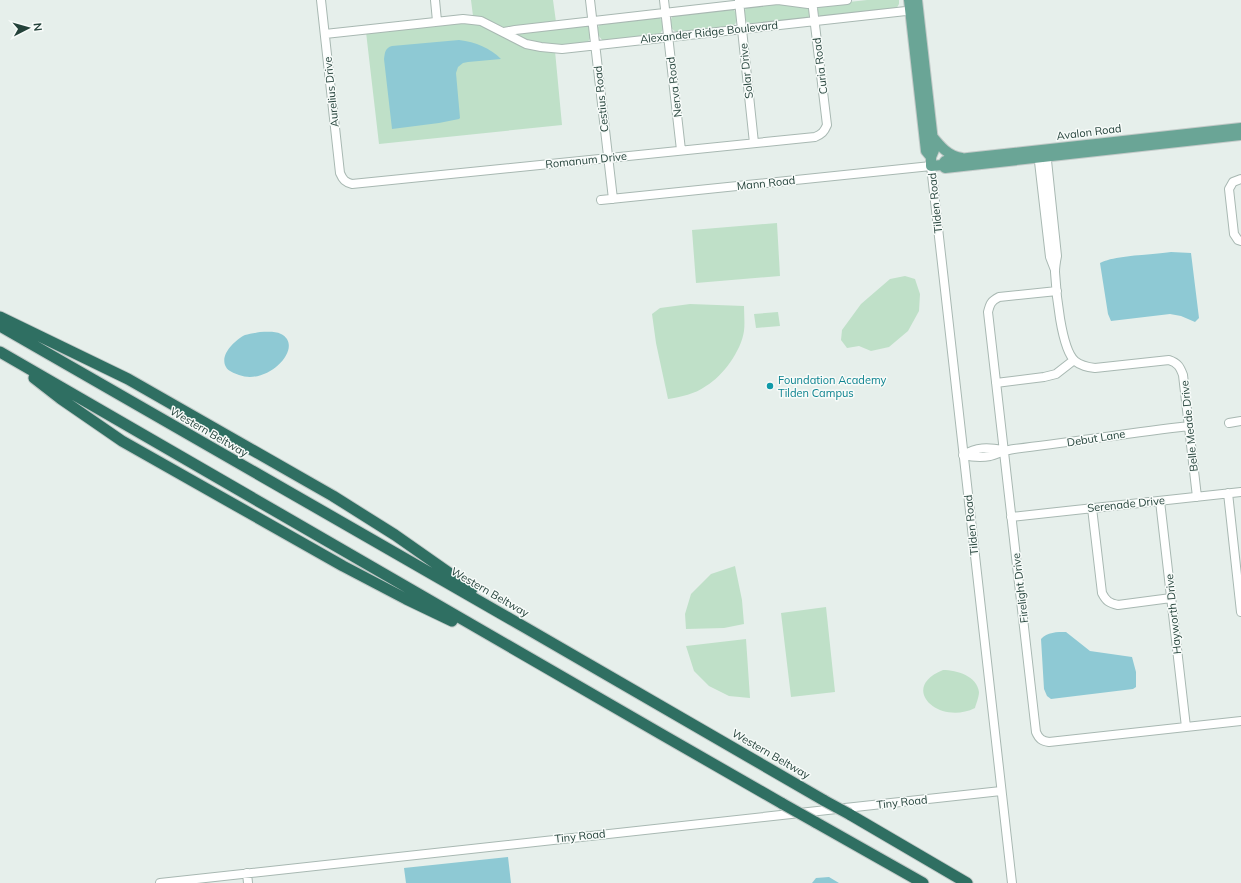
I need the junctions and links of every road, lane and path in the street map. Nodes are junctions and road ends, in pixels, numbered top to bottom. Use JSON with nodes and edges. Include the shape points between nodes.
{"nodes":[{"id":1,"x":321,"y":0,"type":"edge"},
{"id":2,"x":435,"y":0,"type":"edge"},
{"id":3,"x":590,"y":0,"type":"edge"},
{"id":4,"x":664,"y":0,"type":"edge"},
{"id":5,"x":847,"y":0,"type":"edge"},
{"id":6,"x":739,"y":2,"type":"edge"},
{"id":7,"x":812,"y":2,"type":"edge"},
{"id":8,"x":913,"y":5,"type":"edge"},
{"id":9,"x":665,"y":13,"type":"junction"},
{"id":10,"x":814,"y":20,"type":"junction"},
{"id":11,"x":437,"y":21,"type":"junction"},
{"id":12,"x":593,"y":21,"type":"junction"},
{"id":13,"x":742,"y":28,"type":"junction"},
{"id":14,"x":504,"y":32,"type":"junction"},
{"id":15,"x":325,"y":34,"type":"junction"},
{"id":16,"x":668,"y":37,"type":"junction"},
{"id":17,"x":595,"y":45,"type":"junction"},
{"id":18,"x":1241,"y":128,"type":"edge"},
{"id":19,"x":824,"y":131,"type":"joint"},
{"id":20,"x":932,"y":135,"type":"junction"},
{"id":21,"x":1241,"y":135,"type":"edge"},
{"id":22,"x":754,"y":143,"type":"junction"},
{"id":23,"x":682,"y":150,"type":"junction"},
{"id":24,"x":1042,"y":154,"type":"junction"},
{"id":25,"x":608,"y":158,"type":"junction"},
{"id":26,"x":968,"y":158,"type":"junction"},
{"id":27,"x":934,"y":163,"type":"junction"},
{"id":28,"x":1241,"y":179,"type":"edge"},
{"id":29,"x":346,"y":182,"type":"joint"},
{"id":30,"x":613,"y":199,"type":"junction"},
{"id":31,"x":601,"y":200,"type":"dead end"},
{"id":32,"x":1241,"y":241,"type":"edge"},
{"id":33,"x":1057,"y":291,"type":"junction"},
{"id":34,"x":0,"y":317,"type":"edge"},
{"id":35,"x":0,"y":326,"type":"edge"},
{"id":36,"x":0,"y":352,"type":"edge"},
{"id":37,"x":1074,"y":360,"type":"junction"},
{"id":38,"x":996,"y":383,"type":"junction"},
{"id":39,"x":1241,"y":421,"type":"edge"},
{"id":40,"x":1229,"y":423,"type":"dead end"},
{"id":41,"x":1189,"y":426,"type":"junction"},
{"id":42,"x":1004,"y":450,"type":"junction"},
{"id":43,"x":963,"y":455,"type":"junction"},
{"id":44,"x":1241,"y":492,"type":"edge"},
{"id":45,"x":1228,"y":493,"type":"junction"},
{"id":46,"x":1197,"y":497,"type":"junction"},
{"id":47,"x":1160,"y":501,"type":"junction"},
{"id":48,"x":1092,"y":508,"type":"junction"},
{"id":49,"x":1012,"y":517,"type":"junction"},
{"id":50,"x":1171,"y":598,"type":"junction"},
{"id":51,"x":1241,"y":612,"type":"edge"},
{"id":52,"x":526,"y":628,"type":"junction"},
{"id":53,"x":522,"y":654,"type":"junction"},
{"id":54,"x":1241,"y":721,"type":"edge"},
{"id":55,"x":1186,"y":727,"type":"junction"},
{"id":56,"x":1001,"y":791,"type":"junction"},
{"id":57,"x":247,"y":873,"type":"junction"},
{"id":58,"x":160,"y":883,"type":"edge"},
{"id":59,"x":248,"y":883,"type":"edge"},
{"id":60,"x":922,"y":883,"type":"edge"},
{"id":61,"x":967,"y":883,"type":"edge"},
{"id":62,"x":1012,"y":883,"type":"edge"}],
"edges":[{"from":1,"to":15,"type":"street","name":"Aurelius Drive"},
{"from":2,"to":11,"type":"street"},
{"from":3,"to":12,"type":"street","name":"Cestius Road"},
{"from":4,"to":9,"type":"street","name":"Nerva Road"},
{"from":5,"to":7,"type":"street"},
{"from":6,"to":7,"type":"street"},
{"from":6,"to":9,"type":"street"},
{"from":6,"to":13,"type":"street","name":"Solar Drive"},
{"from":7,"to":10,"type":"street","name":"Curia Road"},
{"from":8,"to":10,"type":"street","name":"Alexander Ridge Boulevard"},
{"from":8,"to":20,"type":"main road"},
{"from":8,"to":27,"type":"main road","via":[[926,151]]},
{"from":9,"to":12,"type":"street"},
{"from":9,"to":16,"type":"street","name":"Nerva Road"},
{"from":10,"to":13,"type":"street","name":"Alexander Ridge Boulevard"},
{"from":10,"to":19,"type":"street","name":"Curia Road","via":[[827,125]]},
{"from":11,"to":14,"type":"street","name":"Alexander Ridge Boulevard","via":[[471,19]]},
{"from":11,"to":15,"type":"street","name":"Alexander Ridge Boulevard"},
{"from":12,"to":14,"type":"street"},
{"from":12,"to":17,"type":"street","name":"Cestius Road"},
{"from":13,"to":16,"type":"street","name":"Alexander Ridge Boulevard"},
{"from":13,"to":22,"type":"street","name":"Solar Drive"},
{"from":14,"to":17,"type":"street","name":"Alexander Ridge Boulevard","via":[[526,44],[541,48]]},
{"from":15,"to":29,"type":"street","name":"Aurelius Drive","via":[[340,173]]},
{"from":16,"to":17,"type":"street","name":"Alexander Ridge Boulevard"},
{"from":16,"to":23,"type":"street","name":"Nerva Road"},
{"from":17,"to":25,"type":"street","name":"Cestius Road"},
{"from":18,"to":24,"type":"main road","name":"Avalon Road"},
{"from":19,"to":22,"type":"street","name":"Romanum Drive","via":[[815,137]]},
{"from":20,"to":26,"type":"main road","via":[[948,153]]},
{"from":20,"to":27,"type":"main road"},
{"from":21,"to":24,"type":"main road","name":"Avalon Road"},
{"from":22,"to":23,"type":"street","name":"Romanum Drive"},
{"from":23,"to":25,"type":"street","name":"Romanum Drive"},
{"from":24,"to":26,"type":"main road","name":"Avalon Road"},
{"from":24,"to":27,"type":"main road","name":"Avalon Road","via":[[945,168]]},
{"from":24,"to":33,"type":"street","via":[[1052,247],[1050,257],[1055,271]]},
{"from":25,"to":29,"type":"street","name":"Romanum Drive","via":[[352,184]]},
{"from":25,"to":30,"type":"street","name":"Cestius Road"},
{"from":26,"to":27,"type":"main road","name":"Avalon Road"},
{"from":27,"to":30,"type":"street","name":"Mann Road"},
{"from":27,"to":43,"type":"street","name":"Tilden Road"},
{"from":28,"to":32,"type":"street","via":[[1232,182],[1229,189],[1234,234]]},
{"from":30,"to":31,"type":"street","name":"Mann Road"},
{"from":33,"to":37,"type":"street","via":[[1062,332],[1066,347]]},
{"from":33,"to":38,"type":"street","name":"Firelight Drive","via":[[999,298],[990,304],[988,312]]},
{"from":34,"to":52,"type":"highway","via":[[128,379],[333,496]]},
{"from":35,"to":52,"type":"highway","name":"Western Beltway"},
{"from":36,"to":53,"type":"highway"},
{"from":36,"to":53,"type":"highway","via":[[61,399],[122,441],[343,566]]},
{"from":37,"to":38,"type":"street","via":[[1056,374]]},
{"from":37,"to":41,"type":"street","name":"Belle Meade Drive","via":[[1083,366],[1094,368],[1170,360],[1176,362],[1183,375]]},
{"from":38,"to":42,"type":"street","name":"Firelight Drive"},
{"from":39,"to":40,"type":"street"},
{"from":41,"to":42,"type":"street","name":"Debut Lane"},
{"from":41,"to":46,"type":"street","name":"Belle Meade Drive"},
{"from":42,"to":43,"type":"street","name":"Debut Lane","via":[[985,452],[974,457]]},
{"from":42,"to":49,"type":"street","name":"Firelight Drive"},
{"from":43,"to":56,"type":"street","name":"Tilden Road"},
{"from":44,"to":45,"type":"street","name":"Serenade Drive"},
{"from":45,"to":46,"type":"street","name":"Serenade Drive"},
{"from":45,"to":51,"type":"street"},
{"from":46,"to":47,"type":"street","name":"Serenade Drive"},
{"from":47,"to":48,"type":"street","name":"Serenade Drive"},
{"from":47,"to":50,"type":"street","name":"Hayworth Drive"},
{"from":48,"to":49,"type":"street","name":"Serenade Drive"},
{"from":48,"to":50,"type":"street","via":[[1102,593],[1105,599],[1118,604]]},
{"from":49,"to":55,"type":"street","name":"Firelight Drive","via":[[1038,738],[1049,742]]},
{"from":50,"to":55,"type":"street","name":"Hayworth Drive"},
{"from":52,"to":61,"type":"highway","name":"Western Beltway","bridge":true},
{"from":53,"to":60,"type":"highway","bridge":true},
{"from":54,"to":55,"type":"street","name":"Firelight Drive"},
{"from":56,"to":57,"type":"street","name":"Tiny Road"},
{"from":56,"to":62,"type":"street","name":"Tilden Road"},
{"from":57,"to":58,"type":"street","name":"Tiny Road"},
{"from":57,"to":59,"type":"street"}]}
